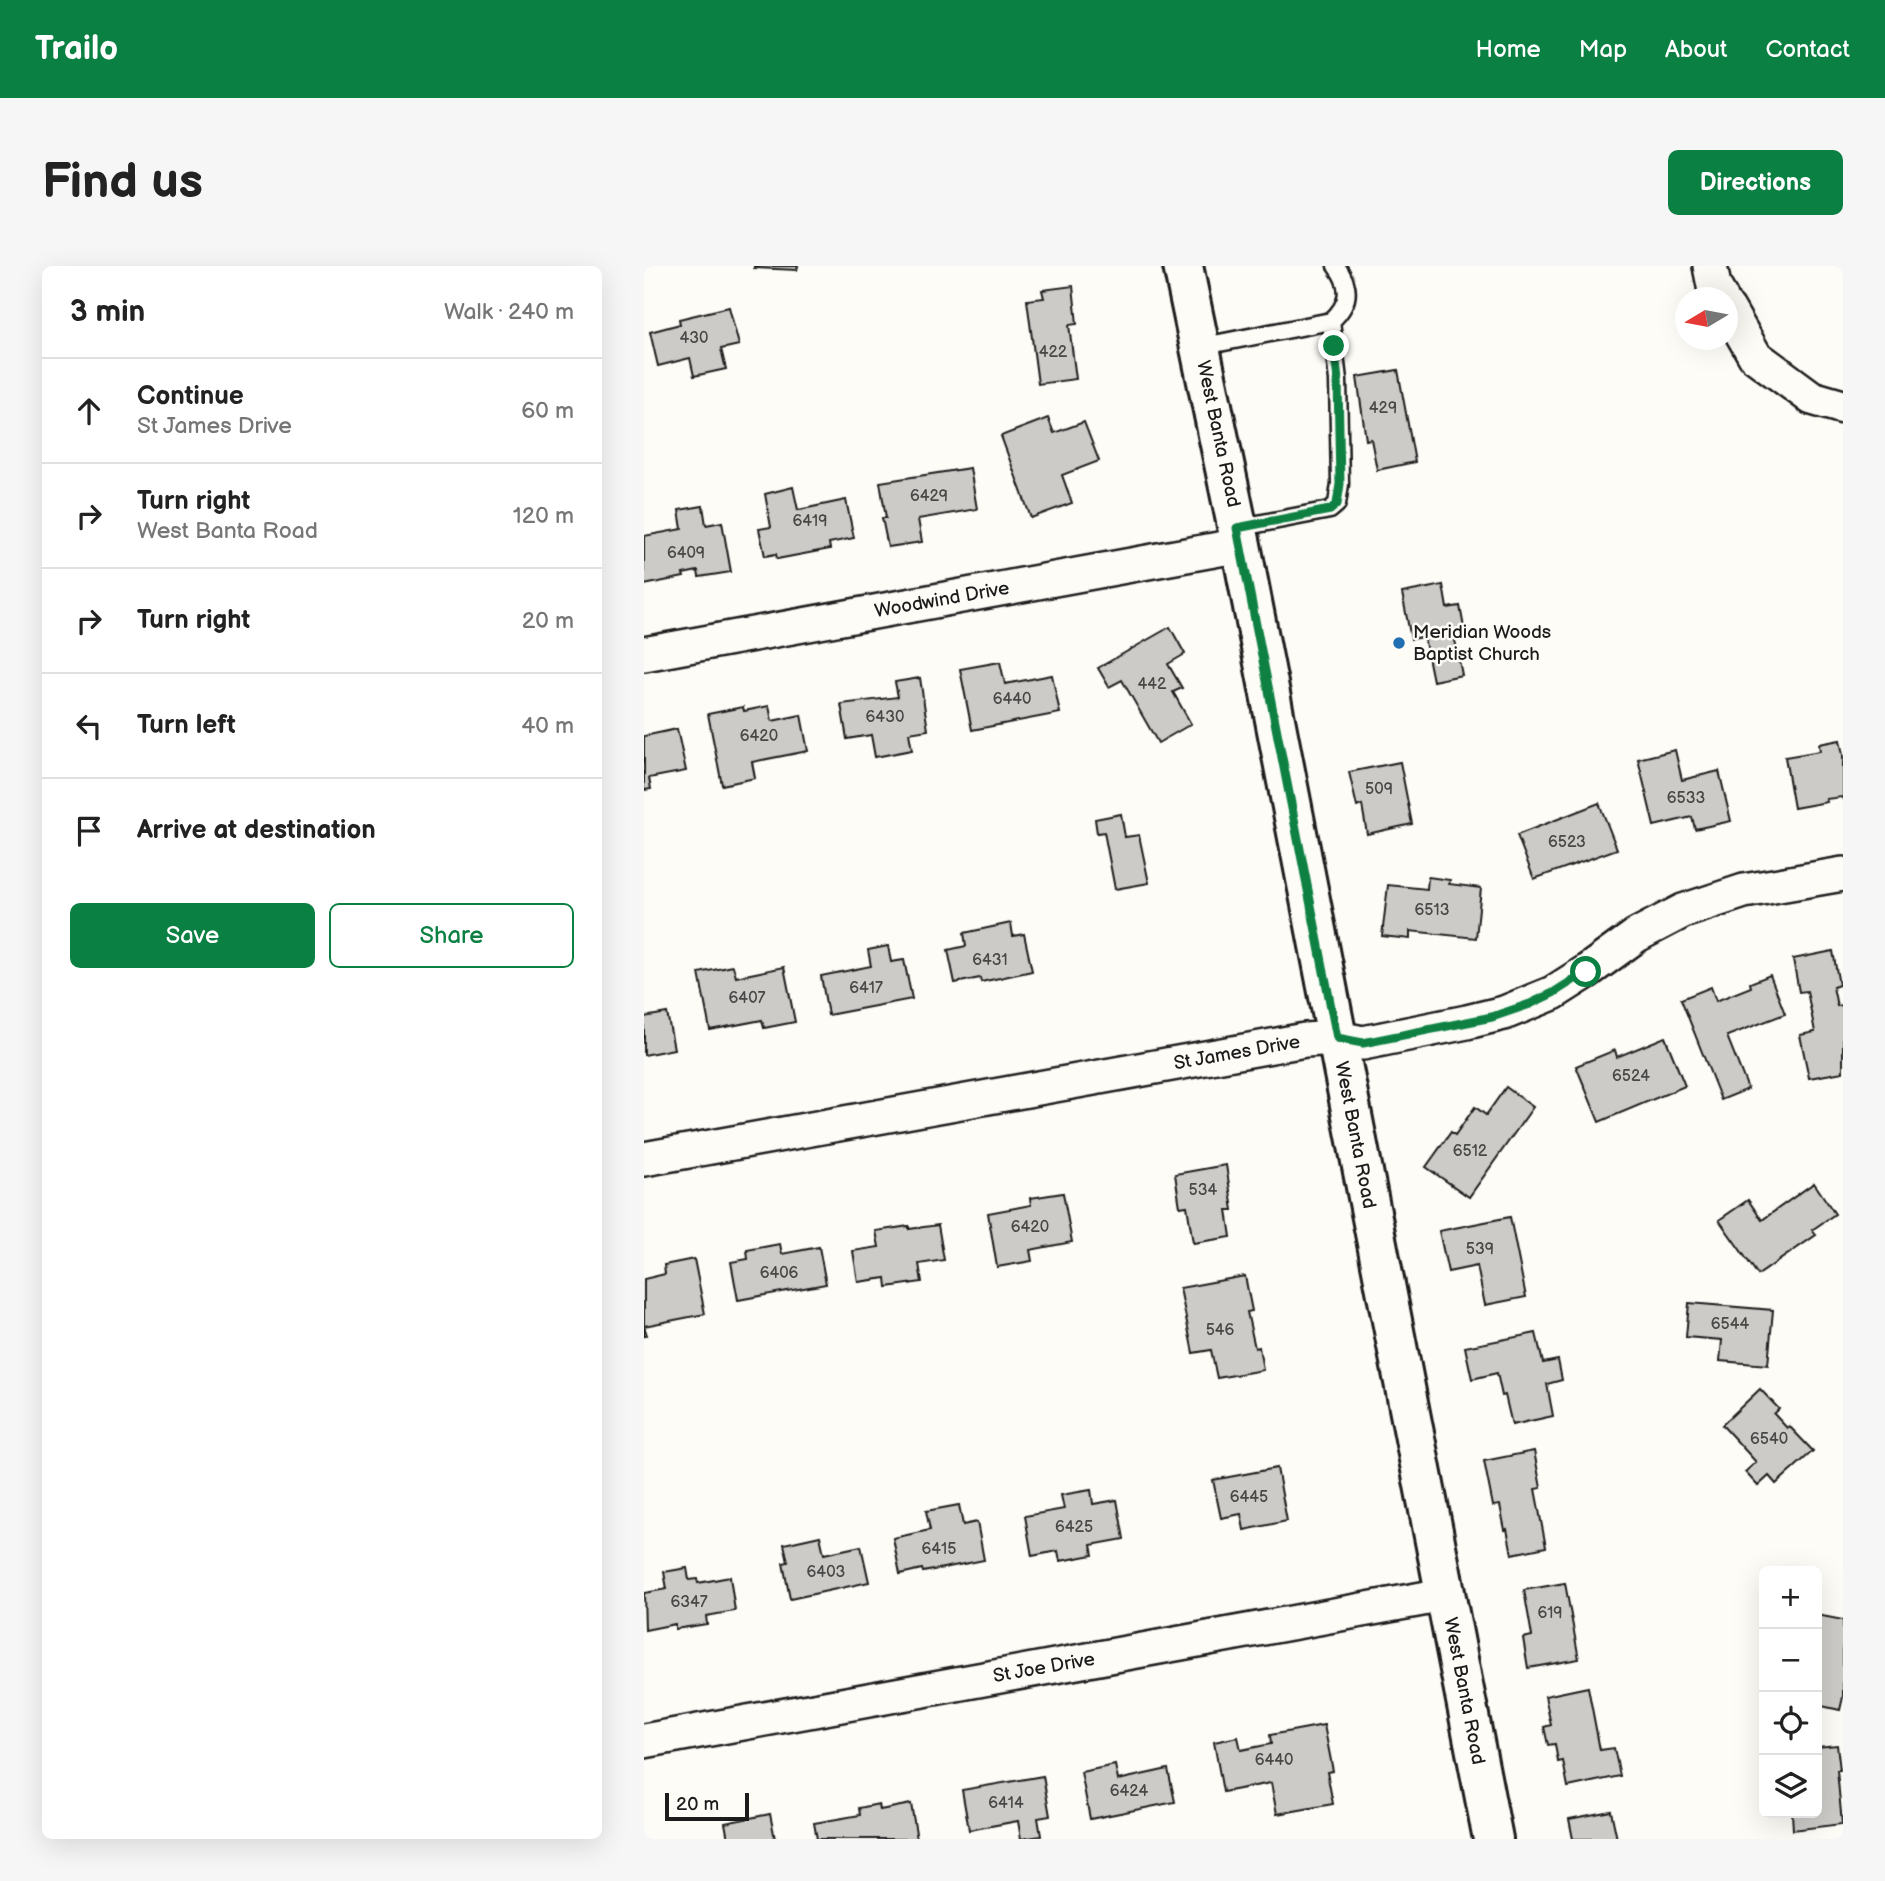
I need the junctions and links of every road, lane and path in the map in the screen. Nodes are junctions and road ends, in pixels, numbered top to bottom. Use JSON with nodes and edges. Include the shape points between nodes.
{"nodes":[{"id":1,"x":1183,"y":266,"type":"edge"},
{"id":2,"x":1336,"y":266,"type":"edge"},
{"id":3,"x":1710,"y":266,"type":"edge"},
{"id":4,"x":1715,"y":287,"type":"edge"},
{"id":5,"x":1331,"y":321,"type":"junction"},
{"id":6,"x":1738,"y":327,"type":"edge"},
{"id":7,"x":1199,"y":347,"type":"junction"},
{"id":8,"x":1843,"y":407,"type":"edge"},
{"id":9,"x":1239,"y":537,"type":"junction"},
{"id":10,"x":644,"y":654,"type":"edge"},
{"id":11,"x":1843,"y":874,"type":"edge"},
{"id":12,"x":1337,"y":1038,"type":"junction"},
{"id":13,"x":644,"y":1159,"type":"edge"},
{"id":14,"x":1444,"y":1595,"type":"junction"},
{"id":15,"x":644,"y":1741,"type":"edge"},
{"id":16,"x":1493,"y":1839,"type":"edge"}],
"edges":[{"from":1,"to":7,"type":"street","name":"West Banta Road"},
{"from":2,"to":5,"type":"lane","via":[[1348,294],[1341,312]]},
{"from":3,"to":4,"type":"street"},
{"from":5,"to":7,"type":"lane"},
{"from":5,"to":9,"type":"lane","via":[[1338,380],[1337,504]]},
{"from":6,"to":8,"type":"street","via":[[1755,356],[1812,398]]},
{"from":7,"to":9,"type":"street","name":"West Banta Road"},
{"from":9,"to":10,"type":"street","name":"Woodwind Drive"},
{"from":9,"to":12,"type":"street","name":"West Banta Road"},
{"from":11,"to":12,"type":"street","name":"St James Drive","via":[[1744,891],[1683,911],[1637,935],[1553,993],[1511,1011],[1363,1043]]},
{"from":12,"to":13,"type":"street","name":"St James Drive","via":[[1305,1040]]},
{"from":12,"to":14,"type":"street","name":"West Banta Road"},
{"from":14,"to":15,"type":"street","name":"St Joe Drive"},
{"from":14,"to":16,"type":"street","name":"West Banta Road"}]}
